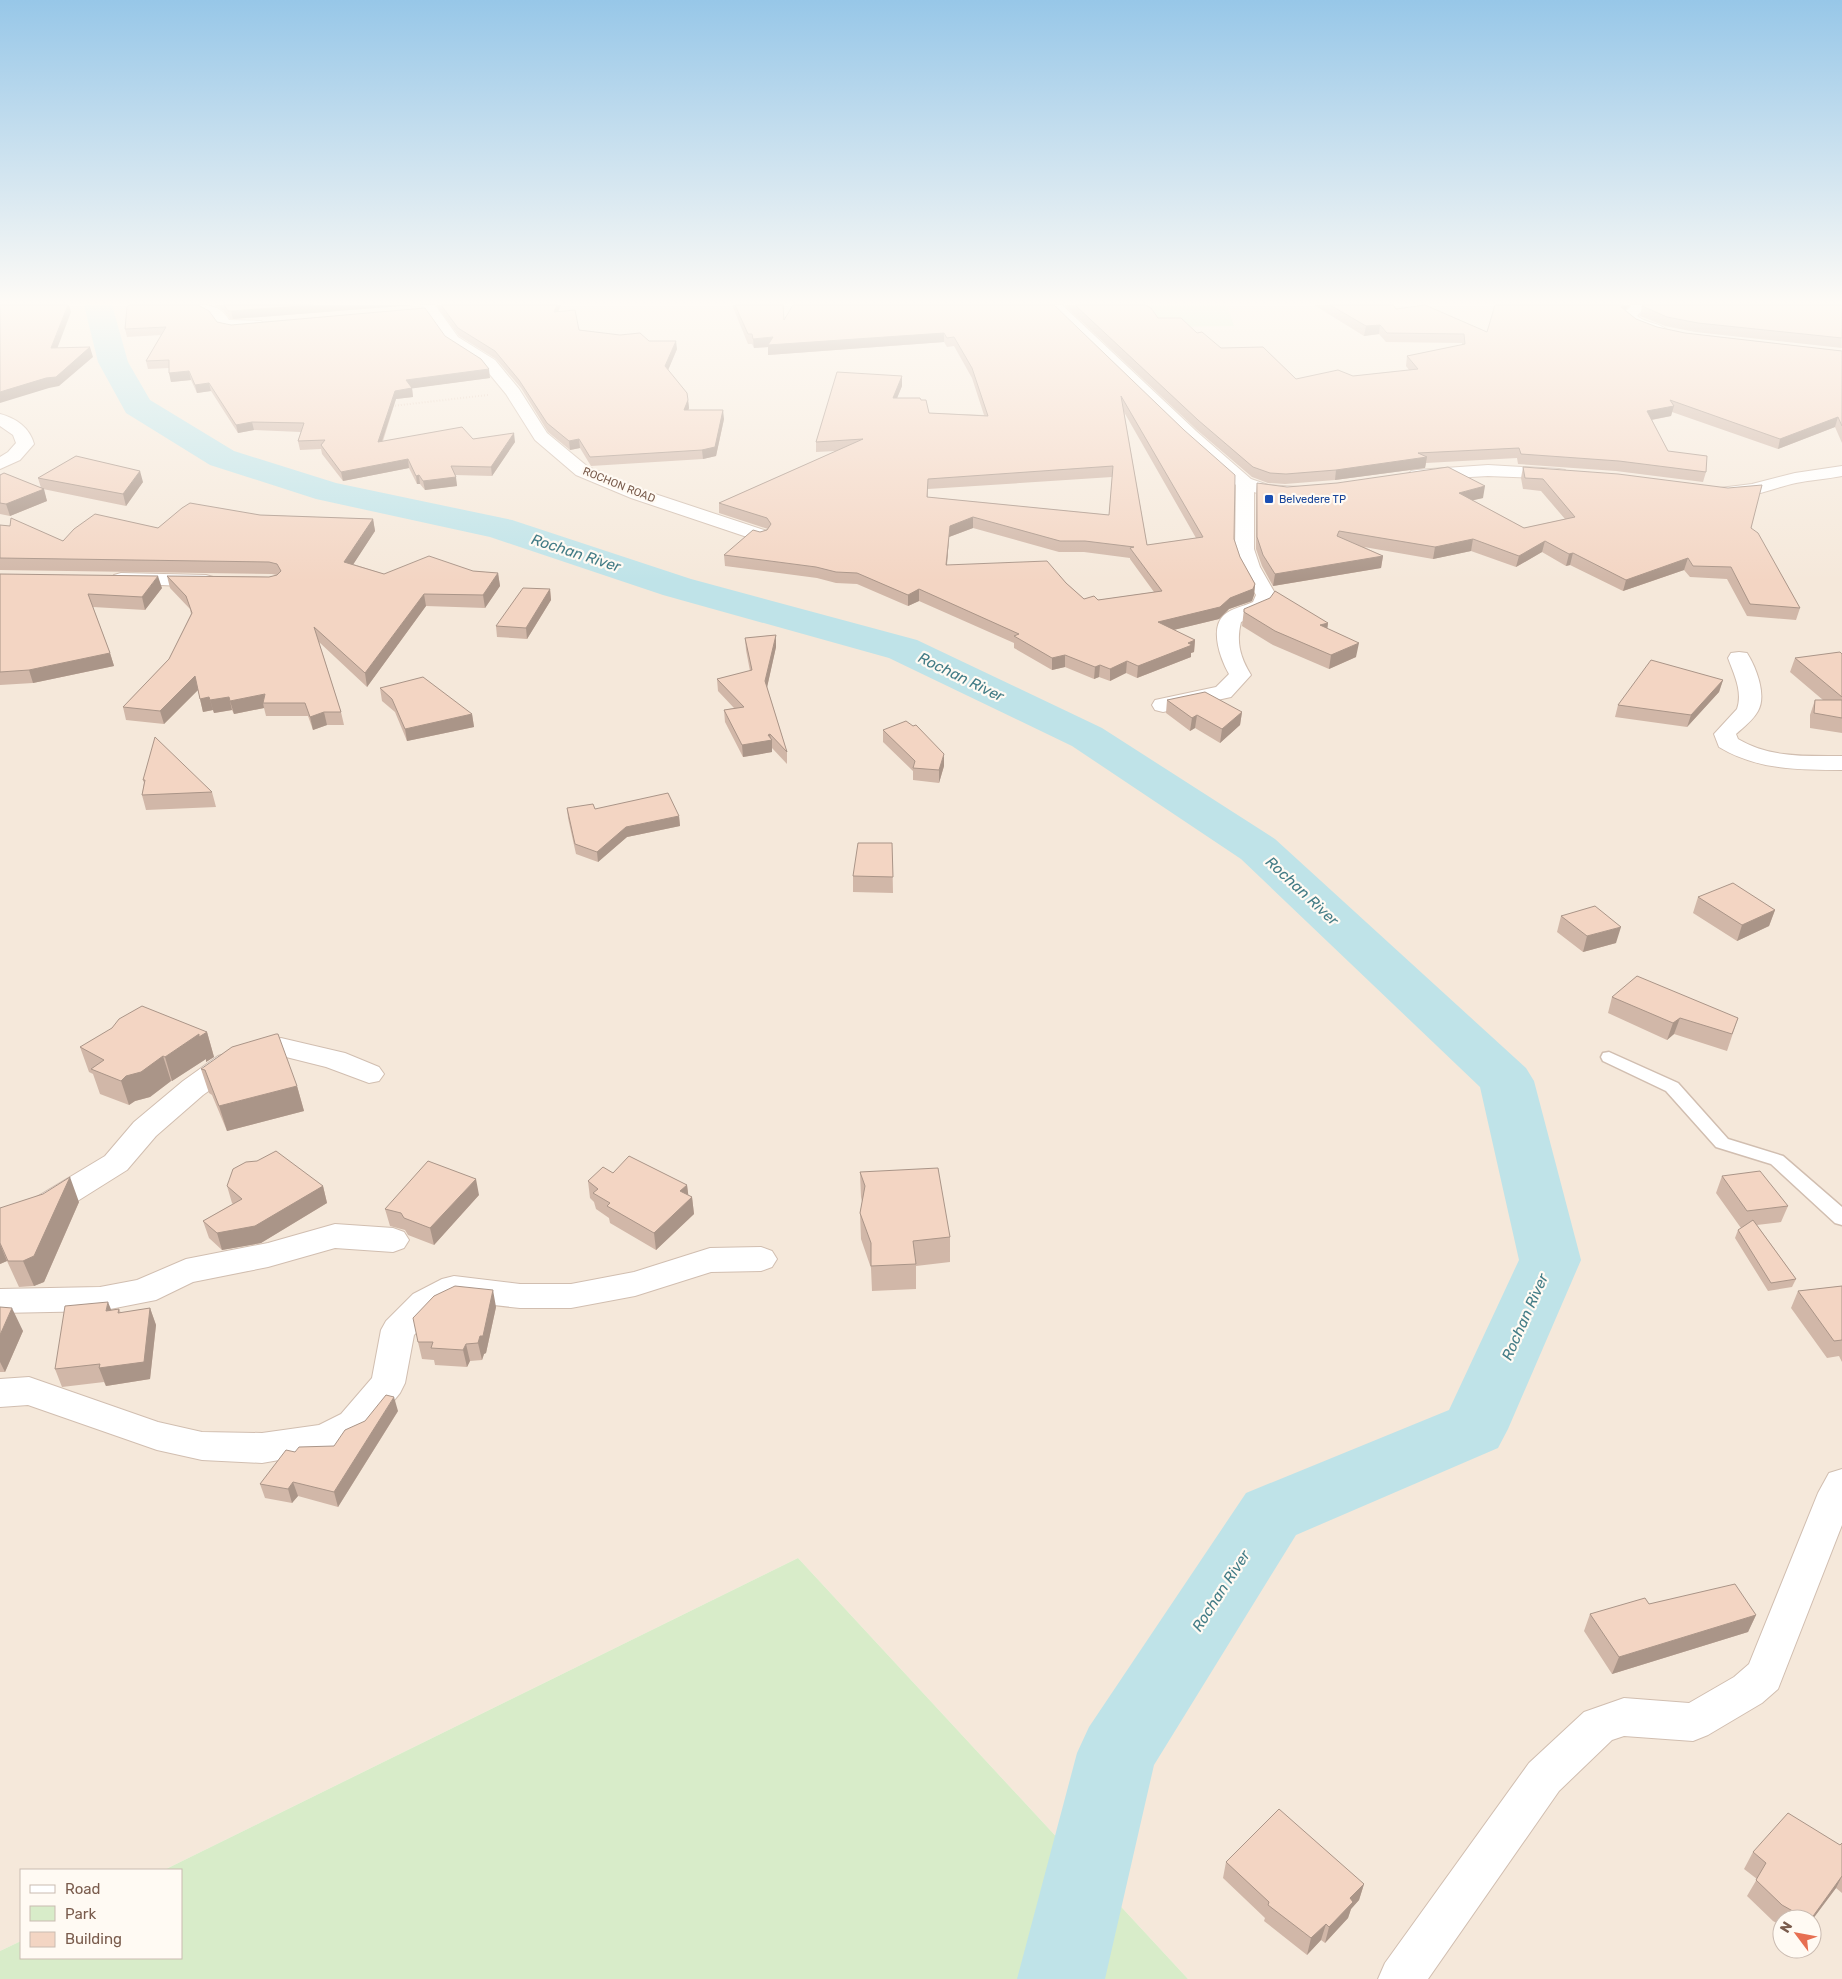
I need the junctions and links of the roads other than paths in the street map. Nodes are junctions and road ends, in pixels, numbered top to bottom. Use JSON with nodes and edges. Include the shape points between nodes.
{"nodes":[{"id":1,"x":516,"y":397,"type":"edge"},
{"id":2,"x":1151,"y":397,"type":"edge"},
{"id":3,"x":0,"y":419,"type":"edge"},
{"id":4,"x":0,"y":464,"type":"edge"},
{"id":5,"x":1842,"y":471,"type":"edge"},
{"id":6,"x":1576,"y":475,"type":"edge"},
{"id":7,"x":1402,"y":478,"type":"edge"},
{"id":8,"x":1245,"y":483,"type":"junction"},
{"id":9,"x":1310,"y":489,"type":"edge"},
{"id":10,"x":1707,"y":490,"type":"edge"},
{"id":11,"x":760,"y":536,"type":"edge"},
{"id":12,"x":102,"y":579,"type":"edge"},
{"id":13,"x":225,"y":581,"type":"edge"},
{"id":14,"x":1739,"y":658,"type":"dead end"},
{"id":15,"x":1163,"y":704,"type":"dead end"},
{"id":16,"x":1842,"y":763,"type":"edge"},
{"id":17,"x":1609,"y":1056,"type":"dead end"},
{"id":18,"x":369,"y":1074,"type":"dead end"},
{"id":19,"x":1842,"y":1218,"type":"edge"},
{"id":20,"x":0,"y":1223,"type":"edge"},
{"id":21,"x":393,"y":1240,"type":"dead end"},
{"id":22,"x":761,"y":1258,"type":"dead end"},
{"id":23,"x":0,"y":1301,"type":"edge"},
{"id":24,"x":0,"y":1393,"type":"edge"},
{"id":25,"x":1842,"y":1484,"type":"edge"},
{"id":26,"x":1401,"y":1979,"type":"edge"}],
"edges":[{"from":1,"to":11,"type":"street","name":"ROCHON ROAD","via":[[541,436],[582,471],[637,494]]},
{"from":2,"to":8,"type":"street"},
{"from":3,"to":4,"type":"street","via":[[14,426],[24,436],[25,444]]},
{"from":5,"to":10,"type":"street","via":[[1752,489]]},
{"from":6,"to":7,"type":"street","via":[[1478,470]]},
{"from":8,"to":9,"type":"street","via":[[1266,490]]},
{"from":8,"to":15,"type":"street","via":[[1243,531],[1246,556],[1266,595],[1261,606],[1232,618],[1226,636],[1229,657],[1240,675],[1223,692]]},
{"from":12,"to":13,"type":"street"},
{"from":14,"to":16,"type":"street","via":[[1752,697],[1746,712],[1725,734],[1727,742],[1758,756],[1792,763]]},
{"from":17,"to":19,"type":"lane","via":[[1672,1087],[1722,1143],[1777,1160]]},
{"from":18,"to":20,"type":"street","via":[[336,1060],[281,1047],[228,1063],[192,1088],[145,1129],[116,1163],[41,1209]]},
{"from":21,"to":23,"type":"street","via":[[335,1236],[186,1271],[144,1291],[100,1299]]},
{"from":22,"to":24,"type":"street","via":[[710,1260],[635,1284],[572,1296],[520,1296],[454,1288],[425,1303],[398,1330],[388,1383],[354,1424],[325,1438],[262,1448],[202,1446],[157,1436],[29,1391]]},
{"from":25,"to":26,"type":"street","via":[[1764,1676],[1748,1690],[1693,1722],[1624,1717],[1599,1725],[1544,1777]]}]}
